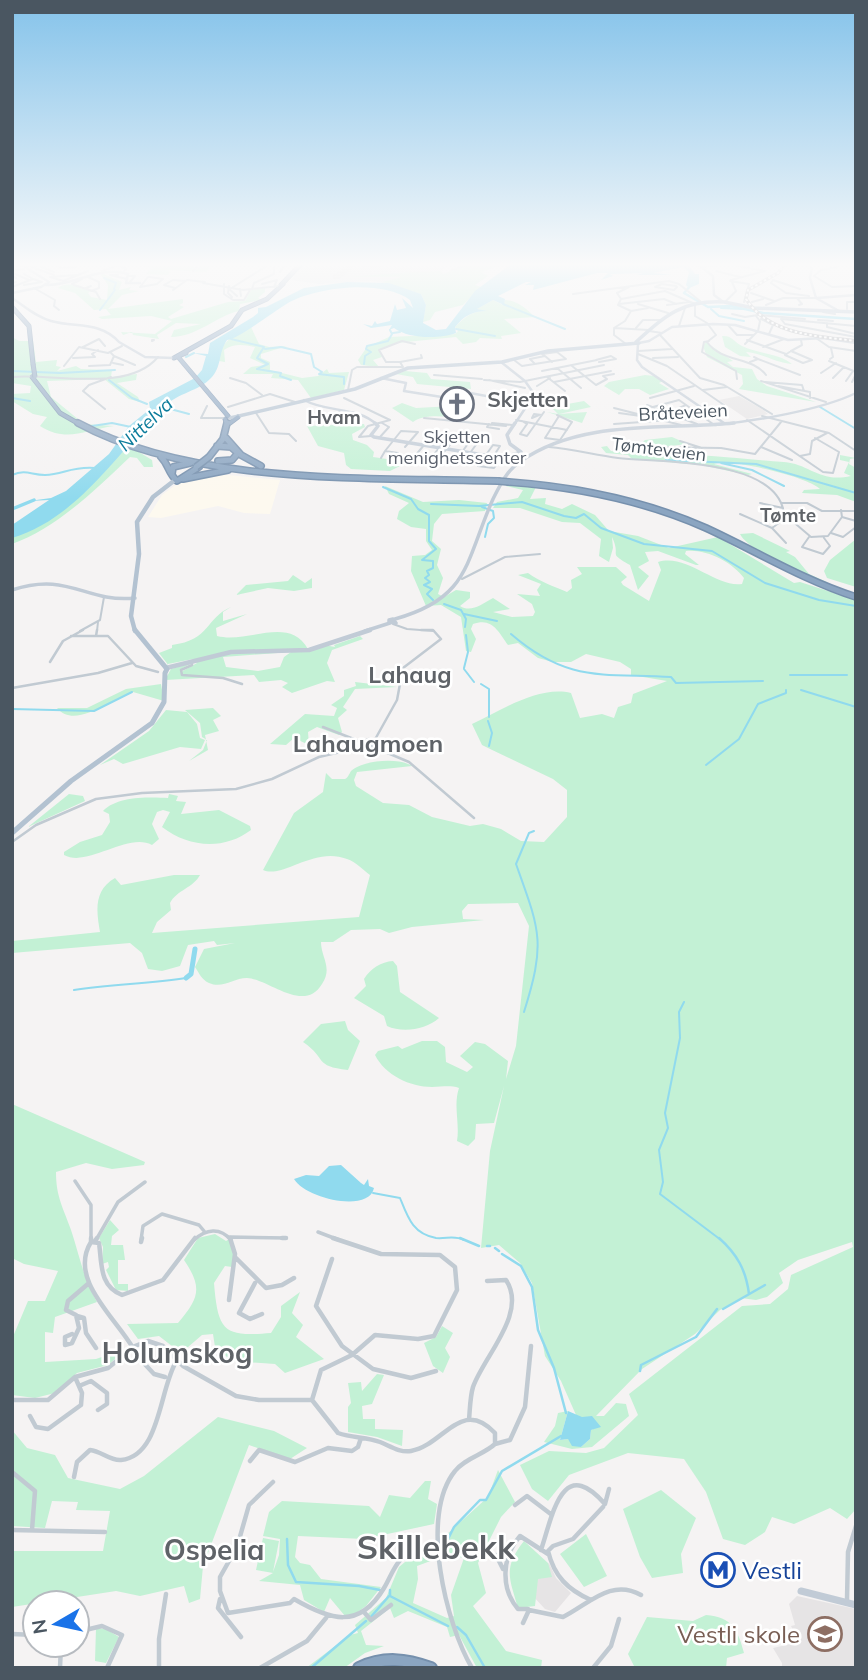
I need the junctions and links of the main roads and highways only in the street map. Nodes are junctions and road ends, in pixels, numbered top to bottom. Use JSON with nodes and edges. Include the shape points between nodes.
{"nodes":[{"id":1,"x":29,"y":342,"type":"edge"},
{"id":2,"x":119,"y":342,"type":"edge"},
{"id":3,"x":203,"y":342,"type":"edge"},
{"id":4,"x":638,"y":343,"type":"joint"},
{"id":5,"x":177,"y":357,"type":"junction"},
{"id":6,"x":501,"y":362,"type":"junction"},
{"id":7,"x":380,"y":378,"type":"junction"},
{"id":8,"x":856,"y":393,"type":"edge"},
{"id":9,"x":306,"y":401,"type":"junction"},
{"id":10,"x":528,"y":404,"type":"junction"},
{"id":11,"x":255,"y":414,"type":"junction"},
{"id":12,"x":238,"y":417,"type":"joint"},
{"id":13,"x":225,"y":418,"type":"junction"},
{"id":14,"x":724,"y":424,"type":"junction"},
{"id":15,"x":221,"y":444,"type":"junction"},
{"id":16,"x":136,"y":448,"type":"junction"},
{"id":17,"x":519,"y":451,"type":"junction"},
{"id":18,"x":147,"y":452,"type":"junction"},
{"id":19,"x":528,"y":456,"type":"junction"},
{"id":20,"x":188,"y":458,"type":"junction"},
{"id":21,"x":212,"y":464,"type":"junction"},
{"id":22,"x":250,"y":469,"type":"junction"},
{"id":23,"x":277,"y":469,"type":"junction"},
{"id":24,"x":178,"y":478,"type":"junction"},
{"id":25,"x":498,"y":480,"type":"junction"},
{"id":26,"x":169,"y":484,"type":"joint"},
{"id":27,"x":143,"y":523,"type":"junction"},
{"id":28,"x":12,"y":590,"type":"edge"},
{"id":29,"x":856,"y":595,"type":"edge"},
{"id":30,"x":133,"y":598,"type":"junction"},
{"id":31,"x":162,"y":671,"type":"junction"},
{"id":32,"x":13,"y":838,"type":"edge"},
{"id":33,"x":801,"y":1591,"type":"dead end"},
{"id":34,"x":852,"y":1604,"type":"edge"},
{"id":35,"x":359,"y":1668,"type":"edge"},
{"id":36,"x":431,"y":1668,"type":"edge"}],
"edges":[{"from":1,"to":16,"type":"highway","bridge":true,"via":[[39,393],[59,413]]},
{"from":2,"to":5,"type":"main road","via":[[142,355]]},
{"from":3,"to":5,"type":"highway"},
{"from":4,"to":6,"type":"main road"},
{"from":4,"to":14,"type":"main road","via":[[641,366]]},
{"from":5,"to":13,"type":"highway"},
{"from":6,"to":7,"type":"main road","via":[[406,368]]},
{"from":6,"to":10,"type":"main road","via":[[532,392]]},
{"from":7,"to":9,"type":"main road"},
{"from":7,"to":10,"type":"main road","via":[[406,383],[403,390],[412,393],[450,398],[467,392]]},
{"from":8,"to":14,"type":"main road","name":"Bråteveien"},
{"from":9,"to":11,"type":"main road"},
{"from":9,"to":17,"type":"main road","via":[[380,424],[371,435],[407,445],[501,458]]},
{"from":10,"to":17,"type":"main road","via":[[507,434]]},
{"from":11,"to":12,"type":"main road"},
{"from":11,"to":13,"type":"main road"},
{"from":12,"to":13,"type":"highway"},
{"from":13,"to":15,"type":"highway"},
{"from":14,"to":19,"type":"main road","name":"Bråteveien","via":[[600,433]]},
{"from":15,"to":20,"type":"highway","via":[[238,455],[222,461]]},
{"from":15,"to":23,"type":"highway","via":[[235,448],[251,463]]},
{"from":15,"to":24,"type":"highway","bridge":true},
{"from":16,"to":18,"type":"highway"},
{"from":16,"to":20,"type":"highway"},
{"from":17,"to":19,"type":"main road"},
{"from":18,"to":21,"type":"highway"},
{"from":18,"to":24,"type":"highway","via":[[165,460]]},
{"from":19,"to":31,"type":"main road","name":"Bråteveien","via":[[513,466],[491,503],[462,579],[444,598],[394,623],[310,650],[234,651]]},
{"from":20,"to":23,"type":"highway"},
{"from":21,"to":22,"type":"highway"},
{"from":21,"to":24,"type":"highway","via":[[177,465],[170,472]]},
{"from":22,"to":24,"type":"highway"},
{"from":22,"to":25,"type":"highway"},
{"from":23,"to":25,"type":"highway"},
{"from":24,"to":26,"type":"highway"},
{"from":24,"to":27,"type":"main road","via":[[155,498]]},
{"from":25,"to":29,"type":"highway","bridge":true,"via":[[598,493],[662,510],[793,575]]},
{"from":26,"to":27,"type":"main road","via":[[150,501]]},
{"from":27,"to":30,"type":"main road"},
{"from":28,"to":30,"type":"main road","via":[[54,580],[104,597]]},
{"from":30,"to":31,"type":"main road","via":[[133,621]]},
{"from":31,"to":32,"type":"main road","via":[[164,702],[152,723],[51,797]]},
{"from":33,"to":34,"type":"main road"},
{"from":35,"to":36,"type":"highway","via":[[395,1658]]}]}
